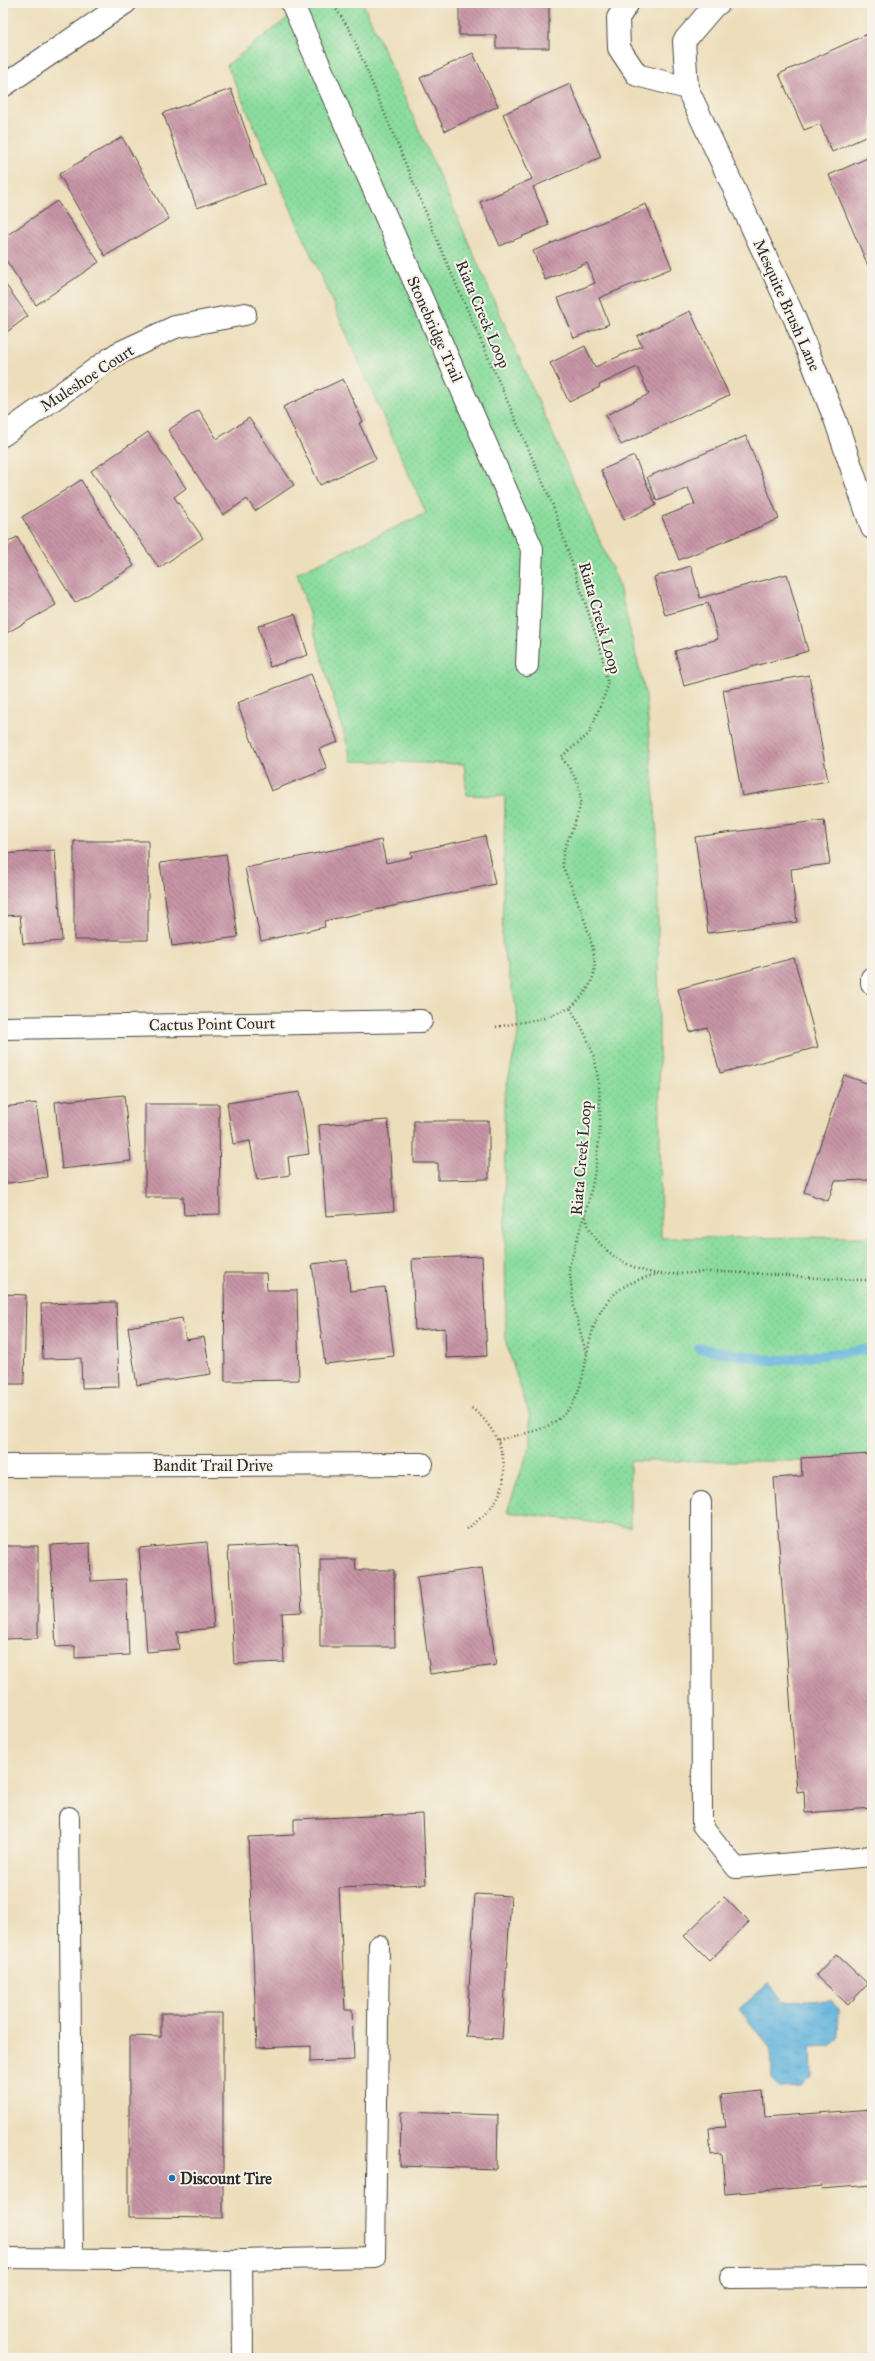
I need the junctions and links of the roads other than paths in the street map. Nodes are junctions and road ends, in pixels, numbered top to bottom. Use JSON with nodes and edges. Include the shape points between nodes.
{"nodes":[{"id":1,"x":125,"y":3,"type":"edge"},
{"id":2,"x":292,"y":3,"type":"edge"},
{"id":3,"x":714,"y":4,"type":"edge"},
{"id":4,"x":623,"y":10,"type":"edge"},
{"id":5,"x":3,"y":86,"type":"edge"},
{"id":6,"x":687,"y":88,"type":"junction"},
{"id":7,"x":245,"y":314,"type":"dead end"},
{"id":8,"x":3,"y":435,"type":"edge"},
{"id":9,"x":872,"y":528,"type":"edge"},
{"id":10,"x":528,"y":665,"type":"dead end"},
{"id":11,"x":872,"y":978,"type":"edge"},
{"id":12,"x":872,"y":983,"type":"edge"},
{"id":13,"x":421,"y":1021,"type":"dead end"},
{"id":14,"x":3,"y":1028,"type":"edge"},
{"id":15,"x":422,"y":1464,"type":"dead end"},
{"id":16,"x":3,"y":1466,"type":"edge"},
{"id":17,"x":701,"y":1502,"type":"dead end"},
{"id":18,"x":69,"y":1817,"type":"dead end"},
{"id":19,"x":872,"y":1856,"type":"edge"},
{"id":20,"x":379,"y":1945,"type":"dead end"},
{"id":21,"x":3,"y":2258,"type":"edge"},
{"id":22,"x":73,"y":2258,"type":"junction"},
{"id":23,"x":242,"y":2260,"type":"junction"},
{"id":24,"x":872,"y":2277,"type":"edge"},
{"id":25,"x":730,"y":2278,"type":"dead end"},
{"id":26,"x":243,"y":2358,"type":"edge"}],
"edges":[{"from":1,"to":5,"type":"street"},
{"from":2,"to":10,"type":"street","name":"Stonebridge Trail","via":[[532,549]]},
{"from":3,"to":6,"type":"street","name":"Mesquite Brush Lane","via":[[684,41]]},
{"from":4,"to":6,"type":"street","via":[[619,48],[637,75]]},
{"from":6,"to":9,"type":"street","name":"Mesquite Brush Lane","via":[[794,317],[835,419]]},
{"from":7,"to":8,"type":"street","name":"Muleshoe Court","via":[[175,327],[117,354]]},
{"from":11,"to":12,"type":"street"},
{"from":13,"to":14,"type":"street","name":"Cactus Point Court"},
{"from":15,"to":16,"type":"street","name":"Bandit Trail Drive"},
{"from":17,"to":19,"type":"lane","via":[[702,1826],[736,1868]]},
{"from":18,"to":22,"type":"lane"},
{"from":20,"to":23,"type":"lane","via":[[375,2257]]},
{"from":21,"to":22,"type":"lane"},
{"from":22,"to":23,"type":"lane"},
{"from":23,"to":26,"type":"lane"},
{"from":24,"to":25,"type":"lane"}]}
